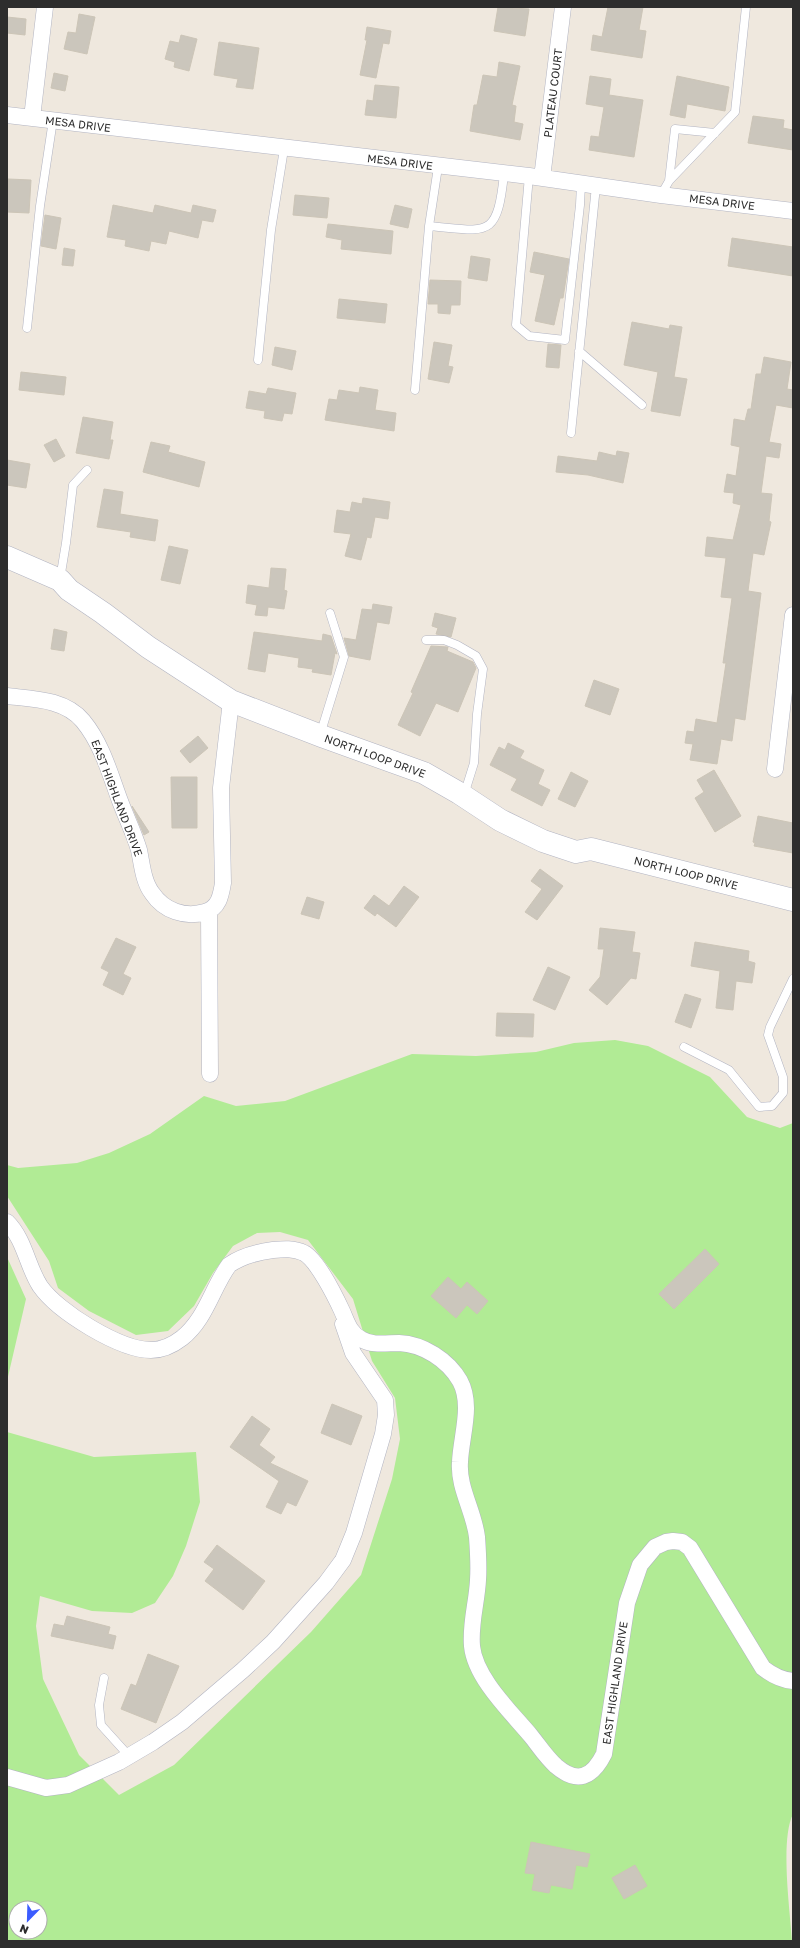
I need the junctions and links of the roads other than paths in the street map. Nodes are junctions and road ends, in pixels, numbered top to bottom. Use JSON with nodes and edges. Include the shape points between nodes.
{"nodes":[{"id":1,"x":45,"y":7,"type":"edge"},
{"id":2,"x":563,"y":7,"type":"edge"},
{"id":3,"x":746,"y":7,"type":"edge"},
{"id":4,"x":7,"y":115,"type":"edge"},
{"id":5,"x":32,"y":118,"type":"junction"},
{"id":6,"x":53,"y":120,"type":"junction"},
{"id":7,"x":715,"y":133,"type":"junction"},
{"id":8,"x":284,"y":149,"type":"junction"},
{"id":9,"x":438,"y":167,"type":"junction"},
{"id":10,"x":504,"y":174,"type":"junction"},
{"id":11,"x":536,"y":177,"type":"junction"},
{"id":12,"x":669,"y":181,"type":"junction"},
{"id":13,"x":588,"y":185,"type":"junction"},
{"id":14,"x":661,"y":195,"type":"junction"},
{"id":15,"x":793,"y":211,"type":"edge"},
{"id":16,"x":429,"y":226,"type":"junction"},
{"id":17,"x":27,"y":328,"type":"dead end"},
{"id":18,"x":579,"y":351,"type":"junction"},
{"id":19,"x":258,"y":360,"type":"dead end"},
{"id":20,"x":415,"y":390,"type":"dead end"},
{"id":21,"x":642,"y":405,"type":"dead end"},
{"id":22,"x":571,"y":433,"type":"dead end"},
{"id":23,"x":87,"y":470,"type":"dead end"},
{"id":24,"x":7,"y":557,"type":"edge"},
{"id":25,"x":60,"y":580,"type":"junction"},
{"id":26,"x":330,"y":613,"type":"dead end"},
{"id":27,"x":793,"y":615,"type":"edge"},
{"id":28,"x":426,"y":640,"type":"dead end"},
{"id":29,"x":7,"y":696,"type":"edge"},
{"id":30,"x":231,"y":701,"type":"junction"},
{"id":31,"x":320,"y":736,"type":"junction"},
{"id":32,"x":775,"y":769,"type":"dead end"},
{"id":33,"x":464,"y":796,"type":"junction"},
{"id":34,"x":793,"y":900,"type":"edge"},
{"id":35,"x":209,"y":911,"type":"junction"},
{"id":36,"x":793,"y":979,"type":"edge"},
{"id":37,"x":684,"y":1047,"type":"dead end"},
{"id":38,"x":210,"y":1074,"type":"dead end"},
{"id":39,"x":7,"y":1222,"type":"edge"},
{"id":40,"x":334,"y":1298,"type":"junction"},
{"id":41,"x":104,"y":1678,"type":"dead end"},
{"id":42,"x":793,"y":1681,"type":"edge"},
{"id":43,"x":129,"y":1756,"type":"junction"},
{"id":44,"x":7,"y":1777,"type":"edge"}],
"edges":[{"from":1,"to":5,"type":"street"},
{"from":2,"to":11,"type":"street","name":"PLATEAU COURT"},
{"from":3,"to":7,"type":"lane","via":[[735,112]]},
{"from":4,"to":5,"type":"street","name":"MESA DRIVE"},
{"from":5,"to":6,"type":"street","name":"MESA DRIVE"},
{"from":6,"to":8,"type":"street","name":"MESA DRIVE"},
{"from":6,"to":17,"type":"lane","via":[[40,206]]},
{"from":7,"to":12,"type":"lane"},
{"from":7,"to":12,"type":"lane","via":[[675,129]]},
{"from":8,"to":9,"type":"street","name":"MESA DRIVE"},
{"from":8,"to":19,"type":"lane","via":[[271,230]]},
{"from":9,"to":10,"type":"street","name":"MESA DRIVE"},
{"from":9,"to":16,"type":"lane"},
{"from":10,"to":11,"type":"street","name":"MESA DRIVE"},
{"from":10,"to":16,"type":"lane","via":[[499,210],[488,226],[478,230]]},
{"from":11,"to":13,"type":"street","name":"MESA DRIVE"},
{"from":11,"to":13,"type":"lane","via":[[516,325],[528,336],[565,340],[580,206]]},
{"from":12,"to":14,"type":"lane"},
{"from":13,"to":14,"type":"street","name":"MESA DRIVE"},
{"from":13,"to":18,"type":"lane"},
{"from":14,"to":15,"type":"street","name":"MESA DRIVE"},
{"from":16,"to":20,"type":"lane"},
{"from":18,"to":21,"type":"lane"},
{"from":18,"to":22,"type":"lane"},
{"from":23,"to":25,"type":"lane","via":[[73,484]]},
{"from":24,"to":25,"type":"street","name":"NORTH LOOP DRIVE"},
{"from":25,"to":30,"type":"street","name":"NORTH LOOP DRIVE","via":[[69,590],[148,647]]},
{"from":26,"to":31,"type":"lane","via":[[344,657]]},
{"from":27,"to":32,"type":"street"},
{"from":28,"to":33,"type":"lane","via":[[444,640],[457,645],[476,656],[484,669],[477,714],[474,763]]},
{"from":29,"to":35,"type":"street","name":"EAST HIGHLAND DRIVE","via":[[52,702],[71,711],[83,722],[98,744],[138,848],[150,892],[169,909],[183,914]]},
{"from":30,"to":31,"type":"street","name":"NORTH LOOP DRIVE"},
{"from":30,"to":35,"type":"street","via":[[221,788],[222,883],[218,902]]},
{"from":31,"to":33,"type":"street","name":"NORTH LOOP DRIVE","via":[[424,773]]},
{"from":33,"to":34,"type":"street","name":"NORTH LOOP DRIVE","via":[[500,820],[563,848],[576,852],[591,849]]},
{"from":35,"to":38,"type":"street"},
{"from":36,"to":37,"type":"lane","via":[[768,1035],[783,1077],[783,1094],[772,1106],[759,1107],[729,1070]]},
{"from":39,"to":40,"type":"street","name":"EAST HIGHLAND DRIVE","via":[[23,1244],[40,1285],[49,1297],[87,1326],[136,1347],[160,1349],[181,1338],[194,1327],[229,1265],[238,1259],[265,1251],[294,1249],[304,1253],[320,1270]]},
{"from":40,"to":42,"type":"street","name":"EAST HIGHLAND DRIVE","via":[[347,1324],[361,1339],[371,1343],[401,1343],[425,1350],[438,1357],[460,1382],[465,1403],[461,1480],[476,1535],[478,1564],[472,1648],[482,1675],[492,1689],[546,1757],[557,1767],[575,1777],[587,1775],[595,1770],[604,1754],[627,1603],[640,1565],[656,1547],[666,1542],[682,1542],[690,1548],[763,1668],[783,1680]]},
{"from":40,"to":43,"type":"street","via":[[353,1353],[385,1400],[386,1416],[354,1533],[343,1560],[300,1613],[243,1670],[182,1722]]},
{"from":41,"to":43,"type":"lane","via":[[99,1705],[101,1725]]},
{"from":43,"to":44,"type":"street","via":[[68,1785],[46,1788]]}]}
